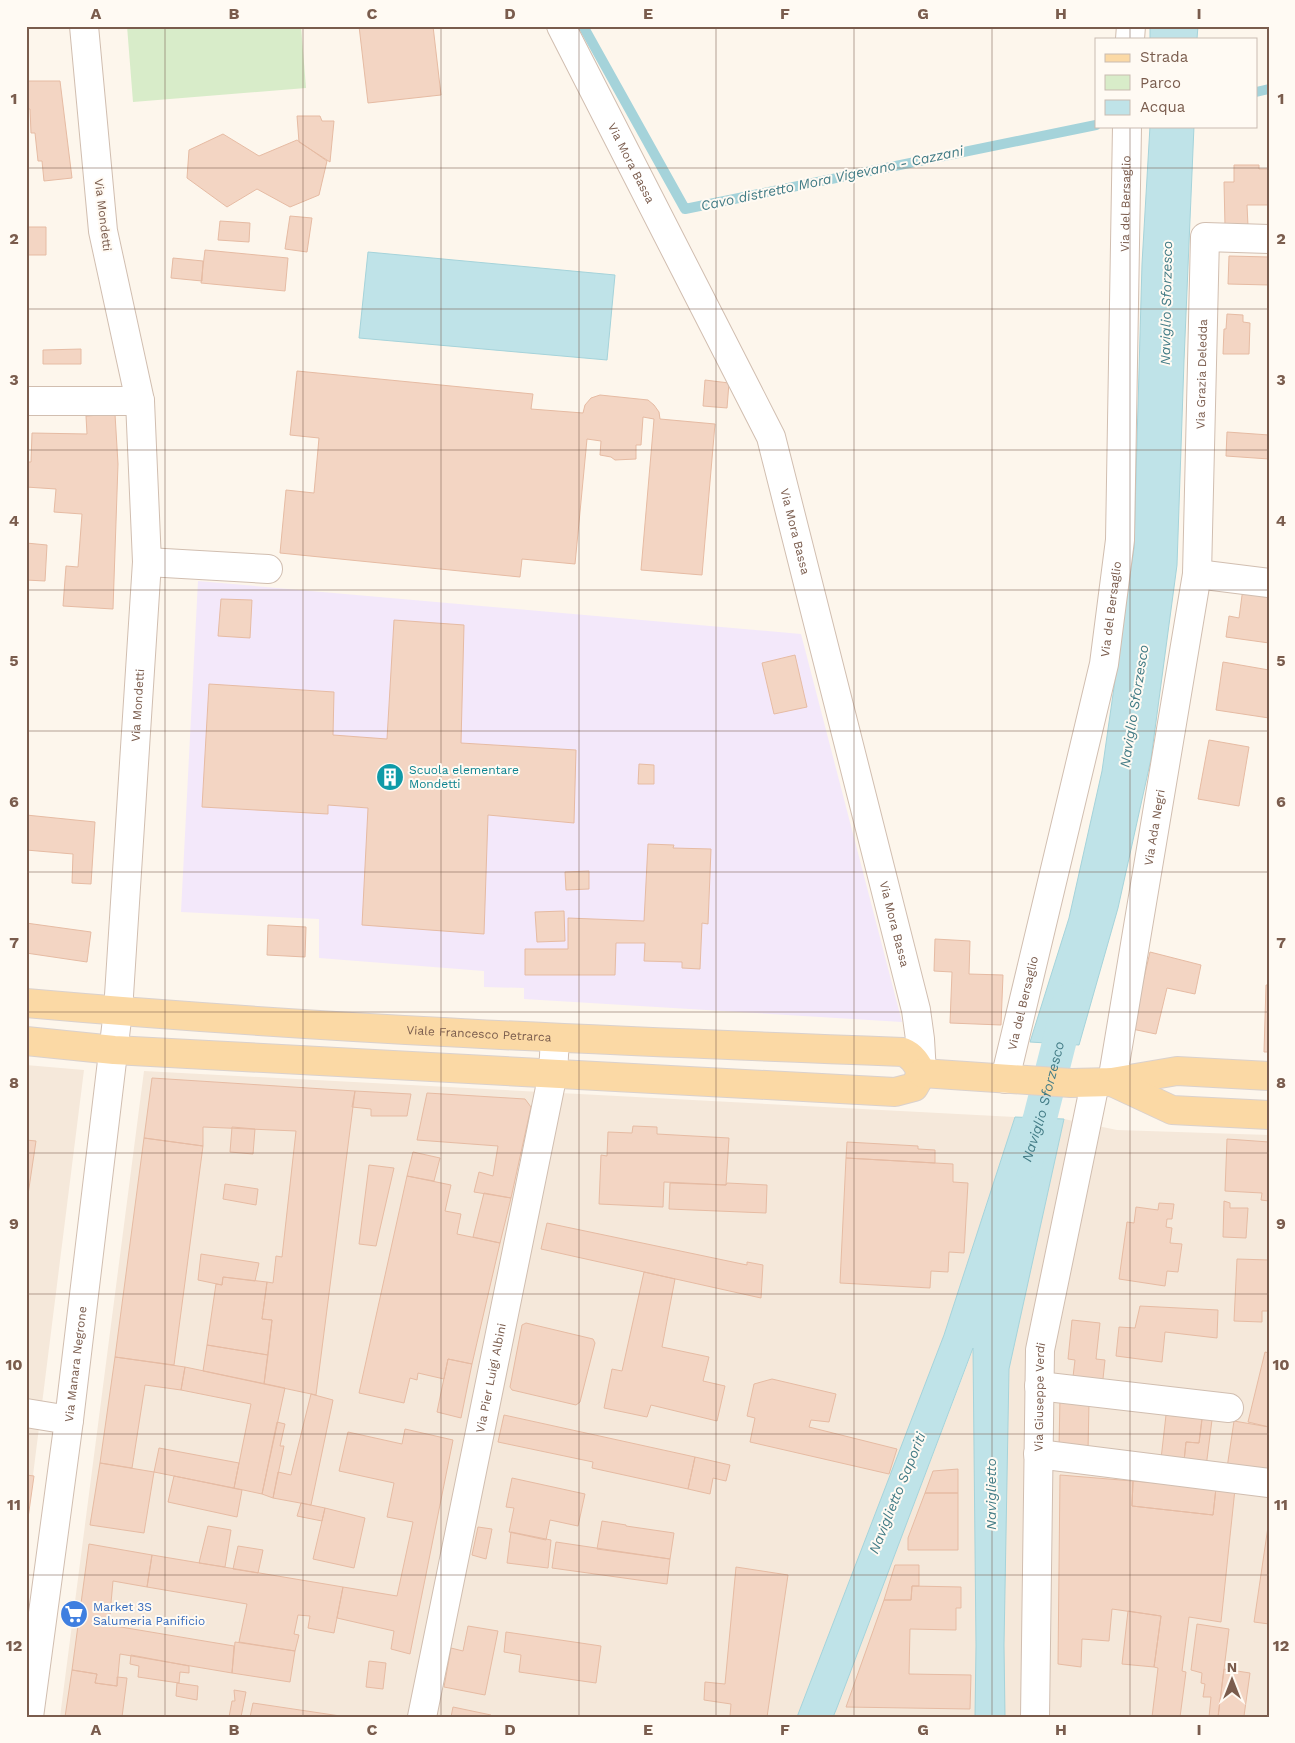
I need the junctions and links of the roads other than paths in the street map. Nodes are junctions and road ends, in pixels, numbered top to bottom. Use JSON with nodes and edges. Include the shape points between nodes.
{"nodes":[{"id":1,"x":84,"y":26,"type":"edge"},
{"id":2,"x":561,"y":26,"type":"edge"},
{"id":3,"x":1127,"y":129,"type":"edge"},
{"id":4,"x":1269,"y":239,"type":"edge"},
{"id":5,"x":26,"y":401,"type":"edge"},
{"id":6,"x":140,"y":401,"type":"junction"},
{"id":7,"x":147,"y":562,"type":"junction"},
{"id":8,"x":268,"y":569,"type":"dead end"},
{"id":9,"x":1197,"y":574,"type":"junction"},
{"id":10,"x":1269,"y":583,"type":"edge"},
{"id":11,"x":26,"y":1003,"type":"edge"},
{"id":12,"x":118,"y":1011,"type":"junction"},
{"id":13,"x":555,"y":1038,"type":"junction"},
{"id":14,"x":26,"y":1041,"type":"edge"},
{"id":15,"x":114,"y":1050,"type":"junction"},
{"id":16,"x":553,"y":1074,"type":"junction"},
{"id":17,"x":922,"y":1074,"type":"junction"},
{"id":18,"x":1269,"y":1076,"type":"edge"},
{"id":19,"x":1013,"y":1080,"type":"junction"},
{"id":20,"x":1093,"y":1082,"type":"junction"},
{"id":21,"x":1269,"y":1115,"type":"edge"},
{"id":22,"x":1039,"y":1386,"type":"junction"},
{"id":23,"x":1228,"y":1408,"type":"dead end"},
{"id":24,"x":26,"y":1414,"type":"edge"},
{"id":25,"x":69,"y":1420,"type":"junction"},
{"id":26,"x":1038,"y":1454,"type":"junction"},
{"id":27,"x":1269,"y":1483,"type":"edge"},
{"id":28,"x":29,"y":1717,"type":"edge"},
{"id":29,"x":422,"y":1717,"type":"edge"},
{"id":30,"x":1035,"y":1717,"type":"edge"}],
"edges":[{"from":1,"to":6,"type":"street","name":"Via Mondetti","via":[[103,231]]},
{"from":2,"to":17,"type":"street","name":"Via Mora Bassa","via":[[771,436],[916,1010]]},
{"from":3,"to":19,"type":"street","name":"Via del Bersaglio","via":[[1119,549],[1104,664]]},
{"from":4,"to":9,"type":"street","name":"Via Grazia Deledda","via":[[1205,237]]},
{"from":5,"to":6,"type":"street"},
{"from":6,"to":7,"type":"street","name":"Via Mondetti"},
{"from":7,"to":8,"type":"street"},
{"from":7,"to":12,"type":"street","name":"Via Mondetti"},
{"from":9,"to":10,"type":"street"},
{"from":9,"to":20,"type":"street","name":"Via Ada Negri"},
{"from":11,"to":12,"type":"main road","name":"Viale Francesco Petrarca"},
{"from":12,"to":13,"type":"main road","name":"Viale Francesco Petrarca"},
{"from":12,"to":15,"type":"street","name":"Via Manara Negrone"},
{"from":13,"to":16,"type":"street","name":"Via Pier Luigi Albini"},
{"from":13,"to":17,"type":"main road","name":"Viale Francesco Petrarca","via":[[903,1052],[914,1060]]},
{"from":14,"to":15,"type":"main road"},
{"from":15,"to":16,"type":"main road"},
{"from":15,"to":25,"type":"street","name":"Via Manara Negrone"},
{"from":16,"to":17,"type":"main road","via":[[896,1092],[914,1087]]},
{"from":16,"to":29,"type":"street","name":"Via Pier Luigi Albini"},
{"from":17,"to":19,"type":"main road"},
{"from":18,"to":20,"type":"main road","via":[[1177,1071]]},
{"from":19,"to":20,"type":"main road"},
{"from":20,"to":21,"type":"main road","via":[[1172,1110]]},
{"from":20,"to":22,"type":"street","name":"Via Giuseppe Verdi","via":[[1040,1350]]},
{"from":22,"to":23,"type":"street"},
{"from":22,"to":26,"type":"street","name":"Via Giuseppe Verdi"},
{"from":24,"to":25,"type":"street"},
{"from":25,"to":28,"type":"street","name":"Via Manara Negrone"},
{"from":26,"to":27,"type":"street"},
{"from":26,"to":30,"type":"street","name":"Via Giuseppe Verdi"}]}
